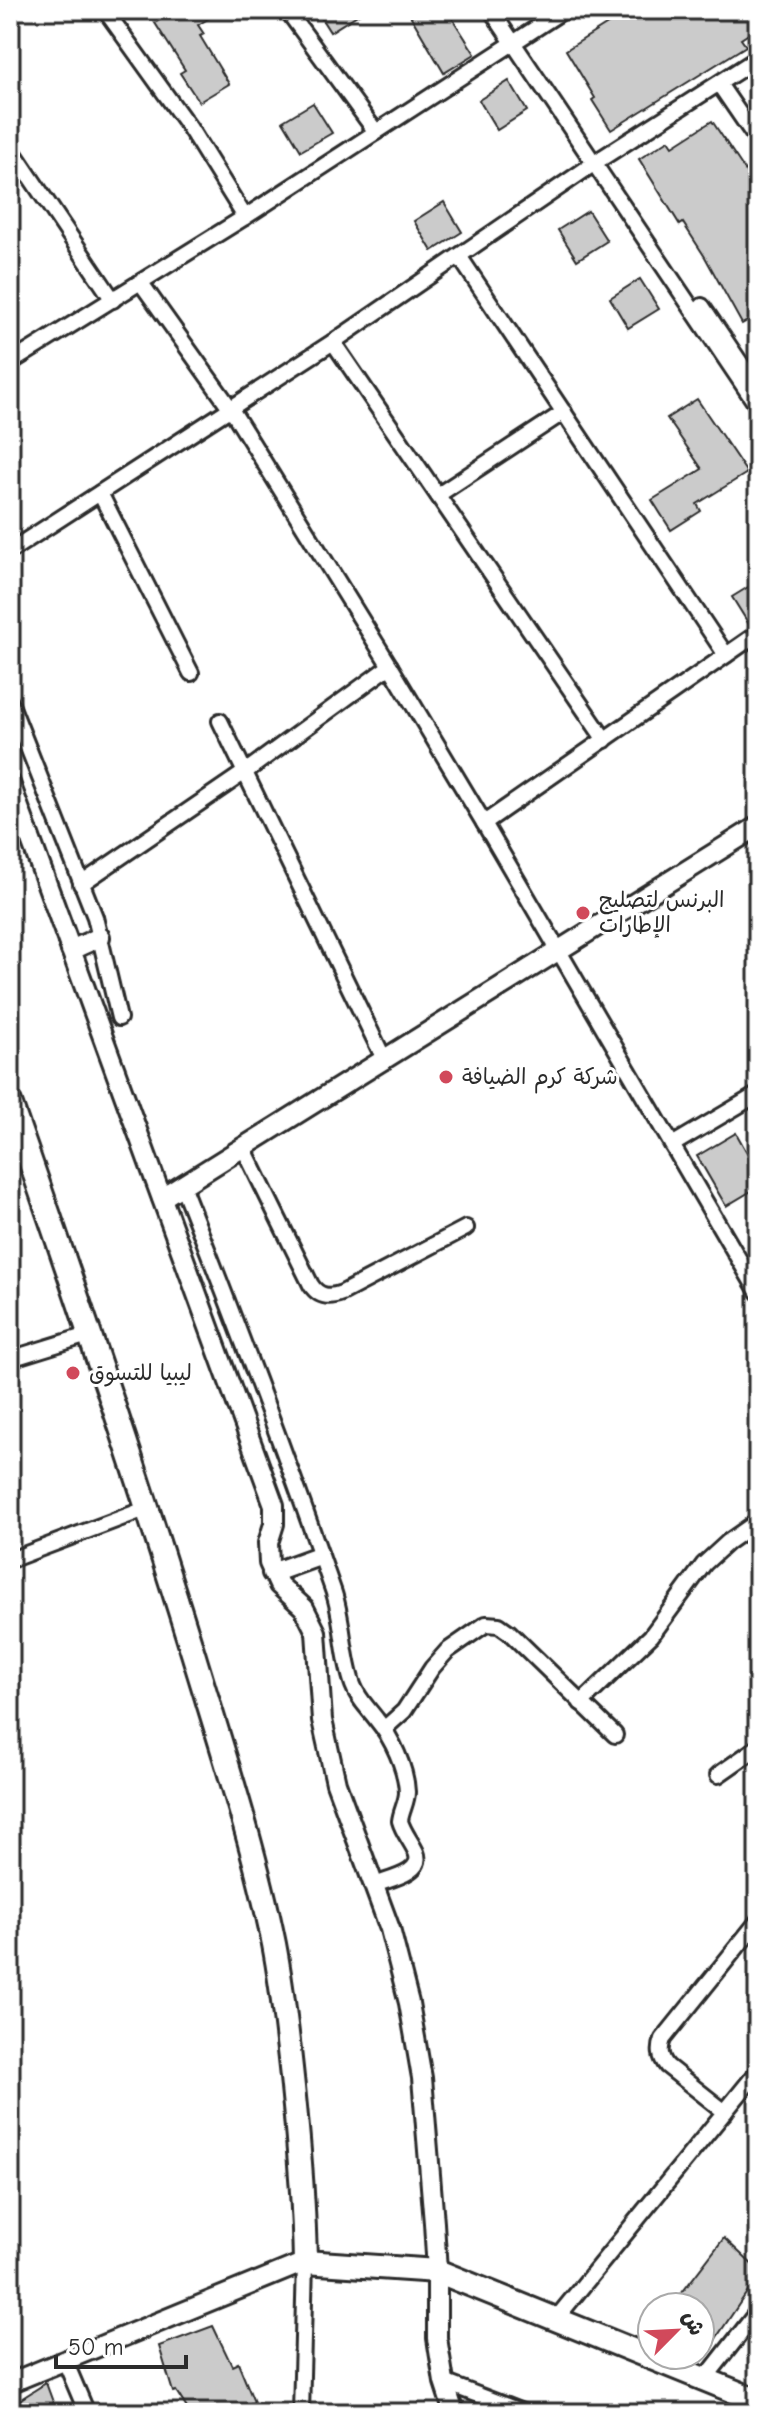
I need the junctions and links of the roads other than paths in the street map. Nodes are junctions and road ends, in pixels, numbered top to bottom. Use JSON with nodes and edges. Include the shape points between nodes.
{"nodes":[{"id":1,"x":105,"y":10,"type":"edge"},
{"id":2,"x":287,"y":10,"type":"edge"},
{"id":3,"x":491,"y":10,"type":"edge"},
{"id":4,"x":501,"y":10,"type":"edge"},
{"id":5,"x":564,"y":10,"type":"edge"},
{"id":6,"x":517,"y":41,"type":"junction"},
{"id":7,"x":758,"y":58,"type":"edge"},
{"id":8,"x":719,"y":84,"type":"junction"},
{"id":9,"x":376,"y":132,"type":"junction"},
{"id":10,"x":758,"y":141,"type":"edge"},
{"id":11,"x":10,"y":147,"type":"edge"},
{"id":12,"x":598,"y":161,"type":"junction"},
{"id":13,"x":245,"y":217,"type":"junction"},
{"id":14,"x":459,"y":256,"type":"junction"},
{"id":15,"x":141,"y":283,"type":"junction"},
{"id":16,"x":113,"y":300,"type":"junction"},
{"id":17,"x":333,"y":342,"type":"junction"},
{"id":18,"x":10,"y":363,"type":"edge"},
{"id":19,"x":758,"y":389,"type":"edge"},
{"id":20,"x":758,"y":407,"type":"edge"},
{"id":21,"x":231,"y":409,"type":"junction"},
{"id":22,"x":564,"y":412,"type":"junction"},
{"id":23,"x":100,"y":493,"type":"junction"},
{"id":24,"x":438,"y":495,"type":"junction"},
{"id":25,"x":10,"y":551,"type":"edge"},
{"id":26,"x":758,"y":633,"type":"edge"},
{"id":27,"x":726,"y":655,"type":"junction"},
{"id":28,"x":390,"y":666,"type":"junction"},
{"id":29,"x":191,"y":673,"type":"dead end"},
{"id":30,"x":10,"y":702,"type":"edge"},
{"id":31,"x":220,"y":721,"type":"dead end"},
{"id":32,"x":605,"y":740,"type":"junction"},
{"id":33,"x":245,"y":772,"type":"junction"},
{"id":34,"x":10,"y":783,"type":"edge"},
{"id":35,"x":484,"y":823,"type":"junction"},
{"id":36,"x":758,"y":826,"type":"edge"},
{"id":37,"x":81,"y":884,"type":"junction"},
{"id":38,"x":100,"y":937,"type":"junction"},
{"id":39,"x":71,"y":950,"type":"junction"},
{"id":40,"x":558,"y":951,"type":"junction"},
{"id":41,"x":119,"y":1018,"type":"dead end"},
{"id":42,"x":385,"y":1061,"type":"junction"},
{"id":43,"x":758,"y":1094,"type":"edge"},
{"id":44,"x":10,"y":1103,"type":"edge"},
{"id":45,"x":672,"y":1145,"type":"junction"},
{"id":46,"x":244,"y":1149,"type":"junction"},
{"id":47,"x":182,"y":1185,"type":"junction"},
{"id":48,"x":162,"y":1198,"type":"junction"},
{"id":49,"x":466,"y":1228,"type":"dead end"},
{"id":50,"x":758,"y":1290,"type":"edge"},
{"id":51,"x":91,"y":1334,"type":"junction"},
{"id":52,"x":10,"y":1359,"type":"edge"},
{"id":53,"x":148,"y":1508,"type":"junction"},
{"id":54,"x":758,"y":1521,"type":"edge"},
{"id":55,"x":319,"y":1556,"type":"junction"},
{"id":56,"x":10,"y":1560,"type":"edge"},
{"id":57,"x":272,"y":1573,"type":"junction"},
{"id":58,"x":581,"y":1703,"type":"junction"},
{"id":59,"x":384,"y":1729,"type":"junction"},
{"id":60,"x":615,"y":1735,"type":"dead end"},
{"id":61,"x":758,"y":1747,"type":"edge"},
{"id":62,"x":718,"y":1775,"type":"dead end"},
{"id":63,"x":374,"y":1885,"type":"junction"},
{"id":64,"x":758,"y":1921,"type":"edge"},
{"id":65,"x":758,"y":2071,"type":"edge"},
{"id":66,"x":725,"y":2112,"type":"junction"},
{"id":67,"x":305,"y":2262,"type":"junction"},
{"id":68,"x":437,"y":2271,"type":"junction"},
{"id":69,"x":758,"y":2311,"type":"edge"},
{"id":70,"x":555,"y":2320,"type":"junction"},
{"id":71,"x":65,"y":2361,"type":"junction"},
{"id":72,"x":704,"y":2380,"type":"junction"},
{"id":73,"x":444,"y":2382,"type":"junction"},
{"id":74,"x":10,"y":2383,"type":"edge"},
{"id":75,"x":758,"y":2401,"type":"edge"},
{"id":76,"x":87,"y":2413,"type":"edge"},
{"id":77,"x":301,"y":2413,"type":"edge"},
{"id":78,"x":454,"y":2413,"type":"edge"},
{"id":79,"x":525,"y":2413,"type":"edge"}],
"edges":[{"from":1,"to":13,"type":"street","via":[[189,127]]},
{"from":2,"to":9,"type":"street"},
{"from":3,"to":6,"type":"street"},
{"from":4,"to":6,"type":"street"},
{"from":5,"to":6,"type":"street"},
{"from":6,"to":9,"type":"street"},
{"from":6,"to":12,"type":"street"},
{"from":7,"to":8,"type":"street"},
{"from":8,"to":10,"type":"street"},
{"from":8,"to":12,"type":"street"},
{"from":9,"to":13,"type":"street"},
{"from":11,"to":16,"type":"street"},
{"from":12,"to":14,"type":"street"},
{"from":12,"to":19,"type":"street"},
{"from":12,"to":20,"type":"street"},
{"from":13,"to":15,"type":"street"},
{"from":14,"to":17,"type":"street"},
{"from":14,"to":22,"type":"street"},
{"from":15,"to":16,"type":"street"},
{"from":15,"to":21,"type":"street"},
{"from":16,"to":18,"type":"street"},
{"from":17,"to":21,"type":"street"},
{"from":17,"to":24,"type":"street"},
{"from":21,"to":23,"type":"street"},
{"from":21,"to":28,"type":"street"},
{"from":22,"to":24,"type":"street"},
{"from":22,"to":27,"type":"street"},
{"from":23,"to":25,"type":"street"},
{"from":23,"to":29,"type":"street"},
{"from":24,"to":32,"type":"street"},
{"from":26,"to":27,"type":"street"},
{"from":27,"to":32,"type":"street"},
{"from":28,"to":33,"type":"street"},
{"from":28,"to":35,"type":"street"},
{"from":30,"to":37,"type":"street"},
{"from":31,"to":33,"type":"street"},
{"from":32,"to":35,"type":"street"},
{"from":33,"to":37,"type":"street"},
{"from":33,"to":42,"type":"street"},
{"from":34,"to":39,"type":"street"},
{"from":35,"to":40,"type":"street"},
{"from":36,"to":40,"type":"street"},
{"from":37,"to":38,"type":"street"},
{"from":38,"to":39,"type":"street"},
{"from":38,"to":41,"type":"street"},
{"from":39,"to":48,"type":"street"},
{"from":40,"to":42,"type":"street"},
{"from":40,"to":45,"type":"street"},
{"from":42,"to":46,"type":"street"},
{"from":43,"to":45,"type":"street"},
{"from":44,"to":51,"type":"main road"},
{"from":45,"to":50,"type":"street"},
{"from":46,"to":47,"type":"street"},
{"from":46,"to":49,"type":"street","via":[[311,1285],[324,1296],[342,1293]]},
{"from":47,"to":48,"type":"street"},
{"from":47,"to":55,"type":"street"},
{"from":48,"to":57,"type":"street","via":[[274,1505],[268,1553]]},
{"from":51,"to":52,"type":"street"},
{"from":51,"to":53,"type":"main road"},
{"from":53,"to":56,"type":"street"},
{"from":53,"to":67,"type":"main road","via":[[242,1813],[274,1945],[289,2036]]},
{"from":54,"to":58,"type":"street","via":[[710,1558],[651,1636]]},
{"from":55,"to":57,"type":"street"},
{"from":55,"to":59,"type":"street","via":[[338,1606],[353,1685]]},
{"from":57,"to":63,"type":"street","via":[[313,1624],[329,1755]]},
{"from":58,"to":59,"type":"street","via":[[505,1628],[486,1624],[439,1659],[404,1711]]},
{"from":58,"to":60,"type":"street"},
{"from":59,"to":63,"type":"street","via":[[407,1789],[401,1826],[418,1859],[412,1870]]},
{"from":61,"to":62,"type":"street"},
{"from":63,"to":68,"type":"street","via":[[401,1966],[416,2040]]},
{"from":64,"to":66,"type":"street","via":[[660,2047],[667,2066]]},
{"from":65,"to":66,"type":"street"},
{"from":66,"to":70,"type":"street"},
{"from":67,"to":68,"type":"main road"},
{"from":67,"to":71,"type":"street"},
{"from":67,"to":77,"type":"street"},
{"from":68,"to":70,"type":"main road"},
{"from":68,"to":73,"type":"street","via":[[437,2338]]},
{"from":69,"to":72,"type":"street"},
{"from":70,"to":72,"type":"main road"},
{"from":71,"to":74,"type":"street"},
{"from":71,"to":76,"type":"street"},
{"from":72,"to":75,"type":"main road"},
{"from":73,"to":78,"type":"street"},
{"from":73,"to":79,"type":"street"}]}
